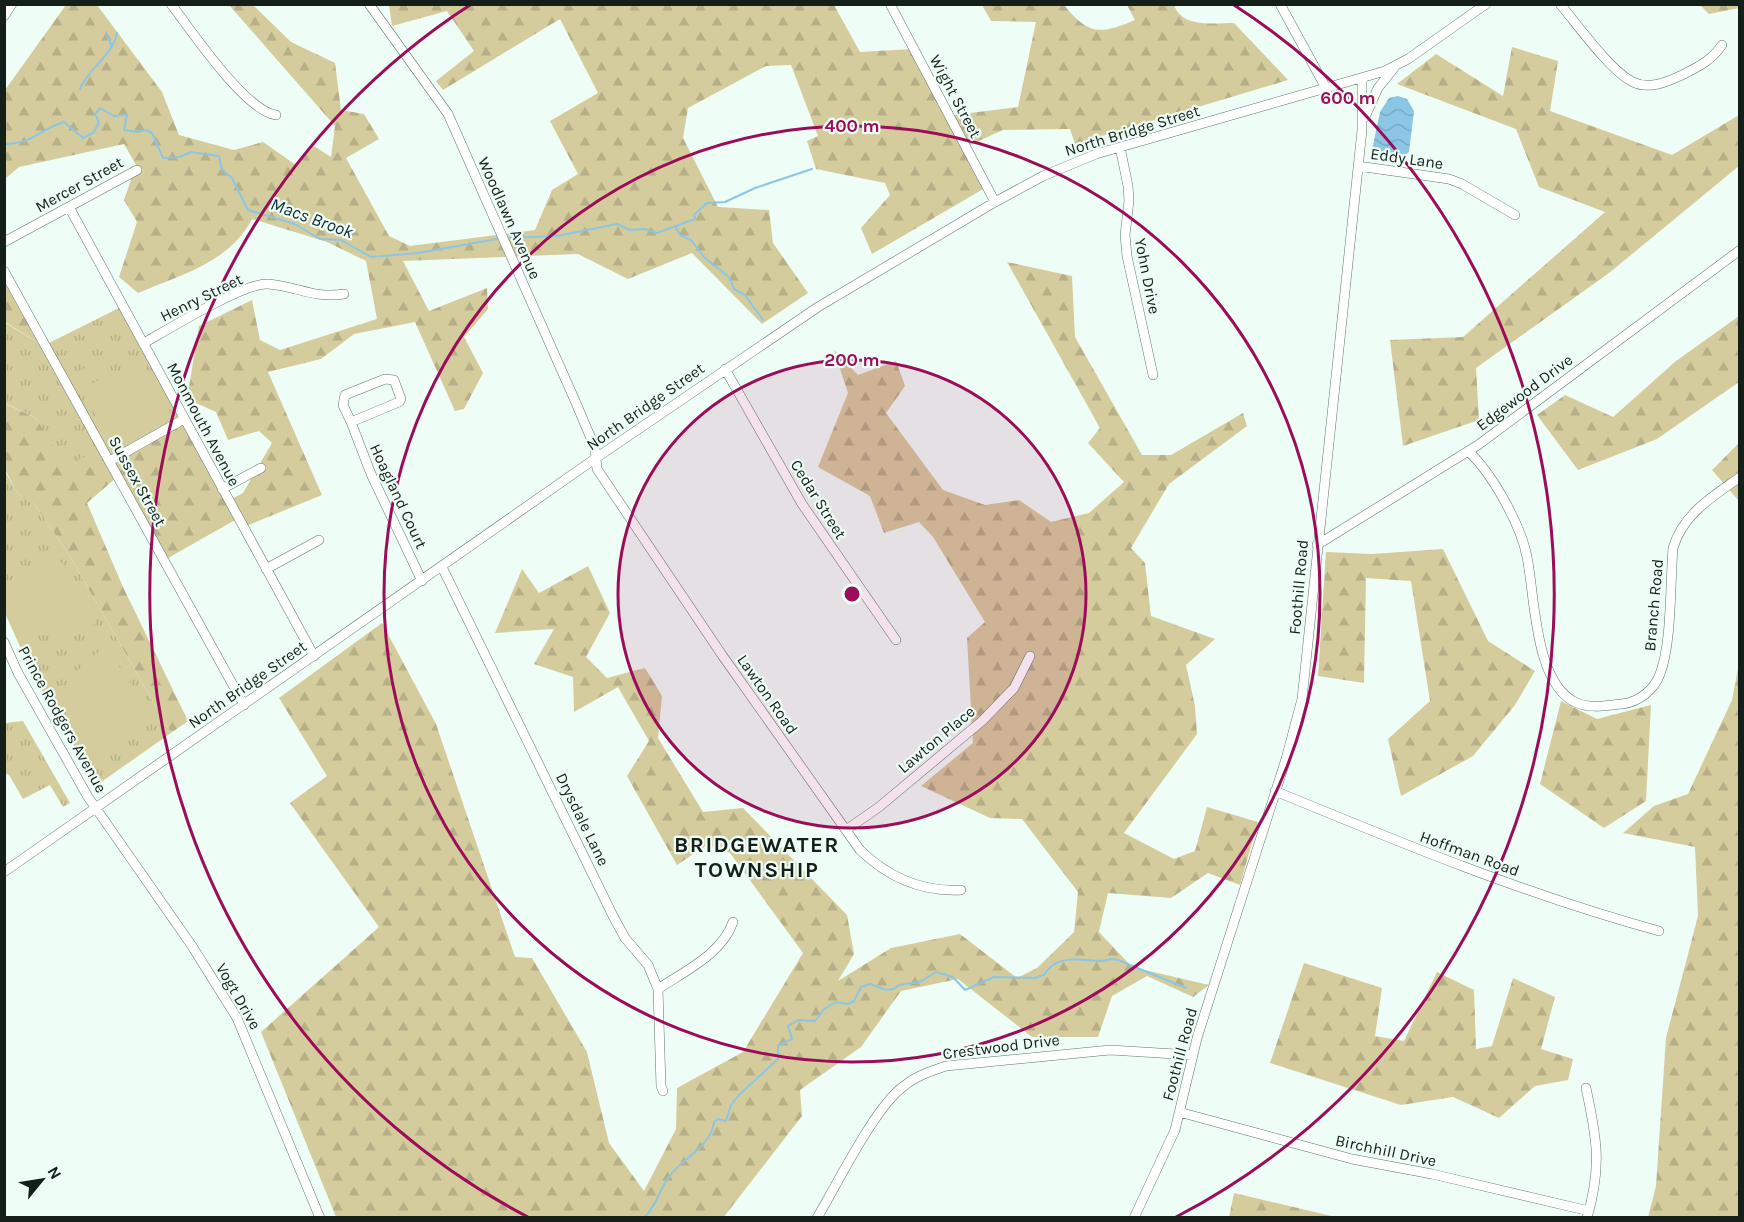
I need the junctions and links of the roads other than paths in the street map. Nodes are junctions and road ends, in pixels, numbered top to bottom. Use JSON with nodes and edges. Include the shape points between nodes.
{"nodes":[{"id":1,"x":171,"y":4,"type":"edge"},
{"id":2,"x":369,"y":4,"type":"edge"},
{"id":3,"x":890,"y":4,"type":"edge"},
{"id":4,"x":1280,"y":4,"type":"edge"},
{"id":5,"x":1486,"y":4,"type":"edge"},
{"id":6,"x":1560,"y":4,"type":"edge"},
{"id":7,"x":1722,"y":45,"type":"dead end"},
{"id":8,"x":1396,"y":66,"type":"junction"},
{"id":9,"x":1362,"y":79,"type":"junction"},
{"id":10,"x":1326,"y":88,"type":"junction"},
{"id":11,"x":276,"y":115,"type":"dead end"},
{"id":12,"x":1362,"y":130,"type":"junction"},
{"id":13,"x":1120,"y":147,"type":"junction"},
{"id":14,"x":1358,"y":166,"type":"junction"},
{"id":15,"x":137,"y":170,"type":"dead end"},
{"id":16,"x":995,"y":202,"type":"junction"},
{"id":17,"x":69,"y":207,"type":"junction"},
{"id":18,"x":1515,"y":215,"type":"dead end"},
{"id":19,"x":4,"y":242,"type":"edge"},
{"id":20,"x":1740,"y":250,"type":"edge"},
{"id":21,"x":4,"y":272,"type":"edge"},
{"id":22,"x":344,"y":294,"type":"dead end"},
{"id":23,"x":144,"y":343,"type":"junction"},
{"id":24,"x":725,"y":369,"type":"junction"},
{"id":25,"x":1153,"y":375,"type":"dead end"},
{"id":26,"x":184,"y":419,"type":"junction"},
{"id":27,"x":351,"y":422,"type":"junction"},
{"id":28,"x":1468,"y":451,"type":"junction"},
{"id":29,"x":596,"y":458,"type":"junction"},
{"id":30,"x":110,"y":461,"type":"junction"},
{"id":31,"x":261,"y":468,"type":"dead end"},
{"id":32,"x":1740,"y":477,"type":"edge"},
{"id":33,"x":222,"y":489,"type":"junction"},
{"id":34,"x":319,"y":540,"type":"dead end"},
{"id":35,"x":1317,"y":545,"type":"junction"},
{"id":36,"x":442,"y":567,"type":"junction"},
{"id":37,"x":266,"y":569,"type":"junction"},
{"id":38,"x":422,"y":581,"type":"junction"},
{"id":39,"x":896,"y":640,"type":"dead end"},
{"id":40,"x":4,"y":642,"type":"edge"},
{"id":41,"x":314,"y":656,"type":"junction"},
{"id":42,"x":1030,"y":656,"type":"dead end"},
{"id":43,"x":244,"y":705,"type":"junction"},
{"id":44,"x":1275,"y":791,"type":"junction"},
{"id":45,"x":96,"y":809,"type":"junction"},
{"id":46,"x":846,"y":830,"type":"junction"},
{"id":47,"x":4,"y":872,"type":"edge"},
{"id":48,"x":962,"y":890,"type":"dead end"},
{"id":49,"x":733,"y":922,"type":"dead end"},
{"id":50,"x":1659,"y":931,"type":"dead end"},
{"id":51,"x":658,"y":989,"type":"junction"},
{"id":52,"x":1192,"y":1055,"type":"junction"},
{"id":53,"x":1586,"y":1088,"type":"dead end"},
{"id":54,"x":663,"y":1091,"type":"dead end"},
{"id":55,"x":1179,"y":1112,"type":"junction"},
{"id":56,"x":1588,"y":1214,"type":"edge"},
{"id":57,"x":320,"y":1218,"type":"edge"},
{"id":58,"x":817,"y":1218,"type":"edge"},
{"id":59,"x":1134,"y":1218,"type":"edge"}],
"edges":[{"from":1,"to":11,"type":"street","via":[[244,96]]},
{"from":2,"to":29,"type":"street","name":"Woodlawn Avenue","via":[[447,114],[576,403]]},
{"from":3,"to":16,"type":"street","name":"Wight Street"},
{"from":4,"to":10,"type":"street"},
{"from":5,"to":8,"type":"street"},
{"from":6,"to":7,"type":"street","via":[[1613,66],[1634,83],[1651,86],[1674,79],[1703,65]]},
{"from":8,"to":9,"type":"street"},
{"from":8,"to":12,"type":"street","via":[[1372,98]]},
{"from":9,"to":10,"type":"street","name":"North Bridge Street"},
{"from":9,"to":12,"type":"street","name":"Foothill Road"},
{"from":10,"to":13,"type":"street","name":"North Bridge Street"},
{"from":12,"to":14,"type":"street","name":"Foothill Road"},
{"from":13,"to":16,"type":"street","name":"North Bridge Street","via":[[1070,164]]},
{"from":13,"to":25,"type":"street","name":"Yohn Drive","via":[[1128,186],[1127,256]]},
{"from":14,"to":18,"type":"street","name":"Eddy Lane","via":[[1449,179]]},
{"from":14,"to":35,"type":"street","name":"Foothill Road"},
{"from":15,"to":17,"type":"street","name":"Mercer Street"},
{"from":16,"to":24,"type":"street","name":"North Bridge Street","via":[[867,276]]},
{"from":17,"to":19,"type":"street","name":"Mercer Street"},
{"from":17,"to":23,"type":"street","name":"Monmouth Avenue"},
{"from":20,"to":28,"type":"street","name":"Edgewood Drive"},
{"from":21,"to":30,"type":"street","name":"Sussex Street"},
{"from":22,"to":23,"type":"street","name":"Henry Street","via":[[325,297],[265,283],[237,293]]},
{"from":23,"to":26,"type":"street","name":"Monmouth Avenue"},
{"from":24,"to":29,"type":"street","name":"North Bridge Street"},
{"from":24,"to":39,"type":"street","name":"Cedar Street","via":[[802,504]]},
{"from":26,"to":30,"type":"street"},
{"from":26,"to":33,"type":"street","name":"Monmouth Avenue"},
{"from":27,"to":27,"type":"street","name":"Hoagland Court","via":[[399,402],[394,380],[380,380],[345,395],[343,405]]},
{"from":27,"to":38,"type":"street","name":"Hoagland Court"},
{"from":28,"to":32,"type":"street","name":"Branch Road","via":[[1496,487],[1520,534],[1528,558],[1535,624],[1553,677],[1570,699],[1590,706],[1636,701],[1655,683],[1666,646],[1676,536],[1696,510]]},
{"from":28,"to":35,"type":"street","name":"Edgewood Drive"},
{"from":29,"to":36,"type":"street","name":"North Bridge Street"},
{"from":29,"to":46,"type":"street","name":"Lawton Road","via":[[599,472]]},
{"from":30,"to":43,"type":"street","name":"Sussex Street"},
{"from":31,"to":33,"type":"street"},
{"from":33,"to":37,"type":"street","name":"Monmouth Avenue"},
{"from":34,"to":37,"type":"street"},
{"from":35,"to":44,"type":"street","name":"Foothill Road","via":[[1302,699]]},
{"from":36,"to":38,"type":"street","name":"North Bridge Street"},
{"from":36,"to":51,"type":"street","name":"Drysdale Lane","via":[[613,916],[625,938],[648,965]]},
{"from":37,"to":41,"type":"street","name":"Monmouth Avenue"},
{"from":38,"to":41,"type":"street","name":"North Bridge Street"},
{"from":40,"to":45,"type":"street","name":"Prince Rodgers Avenue"},
{"from":41,"to":43,"type":"street","name":"North Bridge Street"},
{"from":42,"to":46,"type":"street","name":"Lawton Place","via":[[1014,688],[982,721]]},
{"from":43,"to":45,"type":"street","name":"North Bridge Street"},
{"from":44,"to":50,"type":"street","name":"Hoffman Road","via":[[1417,850]]},
{"from":44,"to":52,"type":"street","name":"Foothill Road"},
{"from":45,"to":47,"type":"street","name":"North Bridge Street"},
{"from":45,"to":57,"type":"street","name":"Vogt Drive","via":[[237,1018]]},
{"from":46,"to":48,"type":"street","name":"Lawton Road","via":[[871,861],[897,879],[944,891]]},
{"from":49,"to":51,"type":"street","via":[[719,945]]},
{"from":51,"to":54,"type":"street","name":"Drysdale Lane"},
{"from":52,"to":55,"type":"street","name":"Foothill Road"},
{"from":52,"to":58,"type":"street","name":"Crestwood Drive","via":[[1088,1052],[946,1066],[925,1073],[892,1097]]},
{"from":53,"to":56,"type":"street","via":[[1598,1140],[1596,1185]]},
{"from":55,"to":56,"type":"street","name":"Birchhill Drive","via":[[1352,1160],[1432,1174]]},
{"from":55,"to":59,"type":"street","name":"Foothill Road","via":[[1169,1148]]}]}
